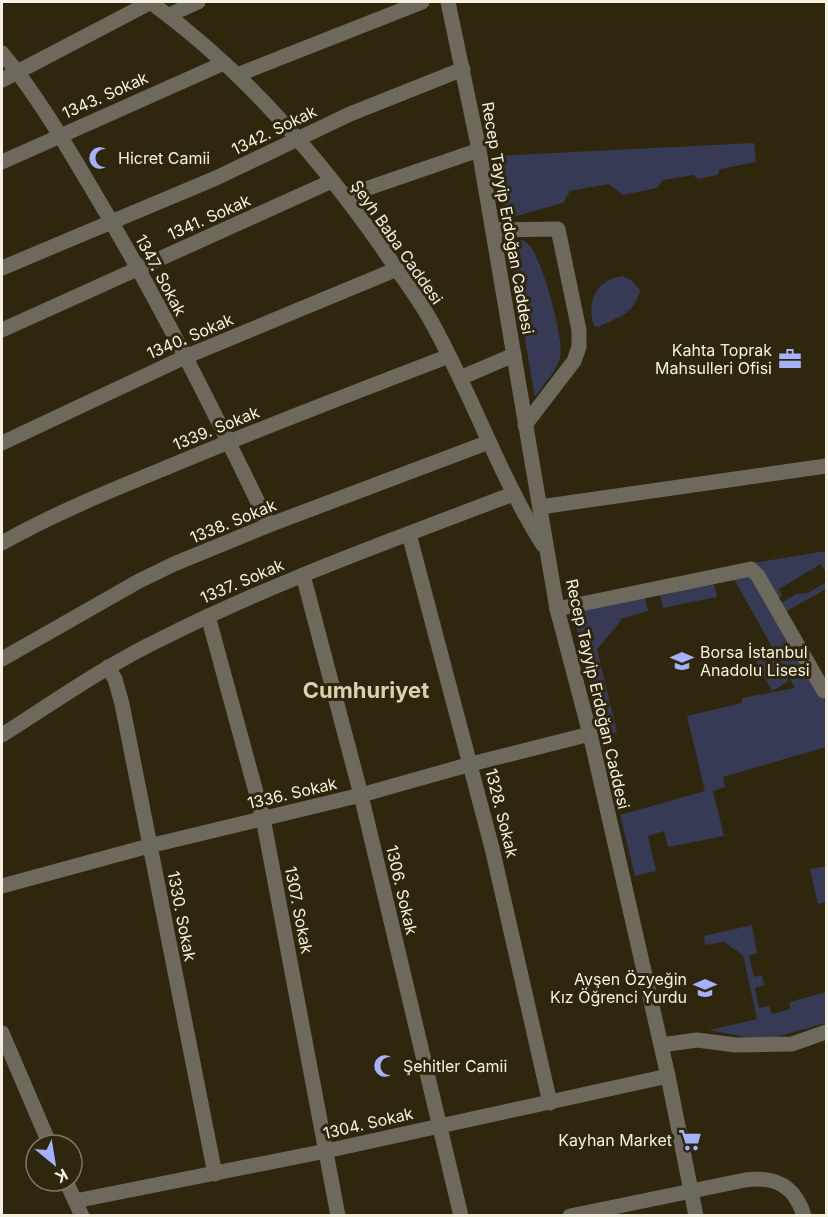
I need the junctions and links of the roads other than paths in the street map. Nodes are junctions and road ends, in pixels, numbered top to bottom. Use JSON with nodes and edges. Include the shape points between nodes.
{"nodes":[{"id":1,"x":151,"y":2,"type":"edge"},
{"id":2,"x":198,"y":2,"type":"edge"},
{"id":3,"x":422,"y":2,"type":"edge"},
{"id":4,"x":448,"y":2,"type":"edge"},
{"id":5,"x":169,"y":15,"type":"junction"},
{"id":6,"x":2,"y":53,"type":"edge"},
{"id":7,"x":224,"y":63,"type":"junction"},
{"id":8,"x":463,"y":69,"type":"junction"},
{"id":9,"x":16,"y":71,"type":"junction"},
{"id":10,"x":237,"y":75,"type":"junction"},
{"id":11,"x":2,"y":80,"type":"edge"},
{"id":12,"x":60,"y":134,"type":"junction"},
{"id":13,"x":296,"y":138,"type":"junction"},
{"id":14,"x":479,"y":150,"type":"junction"},
{"id":15,"x":2,"y":162,"type":"edge"},
{"id":16,"x":332,"y":181,"type":"junction"},
{"id":17,"x":345,"y":196,"type":"junction"},
{"id":18,"x":112,"y":223,"type":"junction"},
{"id":19,"x":492,"y":230,"type":"junction"},
{"id":20,"x":2,"y":268,"type":"edge"},
{"id":21,"x":138,"y":269,"type":"junction"},
{"id":22,"x":397,"y":269,"type":"junction"},
{"id":23,"x":2,"y":330,"type":"edge"},
{"id":24,"x":514,"y":355,"type":"junction"},
{"id":25,"x":449,"y":356,"type":"junction"},
{"id":26,"x":184,"y":357,"type":"junction"},
{"id":27,"x":460,"y":378,"type":"junction"},
{"id":28,"x":525,"y":425,"type":"junction"},
{"id":29,"x":229,"y":441,"type":"junction"},
{"id":30,"x":489,"y":442,"type":"junction"},
{"id":31,"x":2,"y":444,"type":"edge"},
{"id":32,"x":826,"y":466,"type":"edge"},
{"id":33,"x":513,"y":494,"type":"junction"},
{"id":34,"x":540,"y":507,"type":"junction"},
{"id":35,"x":270,"y":525,"type":"junction"},
{"id":36,"x":409,"y":534,"type":"junction"},
{"id":37,"x":2,"y":543,"type":"edge"},
{"id":38,"x":548,"y":552,"type":"junction"},
{"id":39,"x":303,"y":574,"type":"junction"},
{"id":40,"x":557,"y":609,"type":"junction"},
{"id":41,"x":208,"y":616,"type":"junction"},
{"id":42,"x":2,"y":659,"type":"edge"},
{"id":43,"x":108,"y":667,"type":"junction"},
{"id":44,"x":824,"y":692,"type":"dead end"},
{"id":45,"x":590,"y":734,"type":"junction"},
{"id":46,"x":2,"y":735,"type":"edge"},
{"id":47,"x":471,"y":764,"type":"junction"},
{"id":48,"x":361,"y":795,"type":"junction"},
{"id":49,"x":263,"y":818,"type":"junction"},
{"id":50,"x":149,"y":846,"type":"junction"},
{"id":51,"x":2,"y":886,"type":"edge"},
{"id":52,"x":826,"y":1032,"type":"edge"},
{"id":53,"x":2,"y":1033,"type":"edge"},
{"id":54,"x":661,"y":1045,"type":"junction"},
{"id":55,"x":668,"y":1076,"type":"junction"},
{"id":56,"x":550,"y":1103,"type":"junction"},
{"id":57,"x":439,"y":1126,"type":"junction"},
{"id":58,"x":45,"y":1133,"type":"edge"},
{"id":59,"x":326,"y":1151,"type":"junction"},
{"id":60,"x":215,"y":1174,"type":"junction"},
{"id":61,"x":692,"y":1192,"type":"junction"},
{"id":62,"x":71,"y":1193,"type":"edge"},
{"id":63,"x":75,"y":1201,"type":"junction"},
{"id":64,"x":82,"y":1215,"type":"edge"},
{"id":65,"x":338,"y":1215,"type":"edge"},
{"id":66,"x":461,"y":1215,"type":"edge"},
{"id":67,"x":570,"y":1215,"type":"edge"},
{"id":68,"x":579,"y":1215,"type":"edge"},
{"id":69,"x":696,"y":1215,"type":"edge"},
{"id":70,"x":804,"y":1215,"type":"edge"}],
"edges":[{"from":1,"to":5,"type":"street","name":"Şeyh Baba Caddesi"},
{"from":1,"to":9,"type":"street"},
{"from":2,"to":5,"type":"street"},
{"from":3,"to":10,"type":"street"},
{"from":4,"to":8,"type":"street","name":"Recep Tayyip Erdoğan Caddesi"},
{"from":5,"to":7,"type":"street","name":"Şeyh Baba Caddesi"},
{"from":6,"to":9,"type":"street","name":"1347. Sokak"},
{"from":7,"to":10,"type":"street","name":"Şeyh Baba Caddesi"},
{"from":7,"to":12,"type":"street","name":"1343. Sokak"},
{"from":8,"to":13,"type":"street","name":"1342. Sokak"},
{"from":8,"to":14,"type":"street","name":"Recep Tayyip Erdoğan Caddesi"},
{"from":9,"to":11,"type":"street"},
{"from":9,"to":12,"type":"street","name":"1347. Sokak"},
{"from":10,"to":13,"type":"street","name":"Şeyh Baba Caddesi"},
{"from":12,"to":15,"type":"street","name":"1343. Sokak"},
{"from":12,"to":18,"type":"street","name":"1347. Sokak"},
{"from":13,"to":16,"type":"street","name":"Şeyh Baba Caddesi"},
{"from":13,"to":18,"type":"street","name":"1342. Sokak"},
{"from":14,"to":17,"type":"street"},
{"from":14,"to":19,"type":"street","name":"Recep Tayyip Erdoğan Caddesi"},
{"from":16,"to":17,"type":"street","name":"Şeyh Baba Caddesi"},
{"from":16,"to":21,"type":"street","name":"1341. Sokak"},
{"from":17,"to":22,"type":"street","name":"Şeyh Baba Caddesi"},
{"from":18,"to":20,"type":"street","name":"1342. Sokak"},
{"from":18,"to":21,"type":"street","name":"1347. Sokak"},
{"from":19,"to":24,"type":"street","name":"Recep Tayyip Erdoğan Caddesi"},
{"from":19,"to":28,"type":"street","via":[[558,229],[579,330],[574,360]]},
{"from":21,"to":23,"type":"street","name":"1341. Sokak"},
{"from":21,"to":26,"type":"street","name":"1347. Sokak"},
{"from":22,"to":25,"type":"street","name":"Şeyh Baba Caddesi"},
{"from":22,"to":26,"type":"street","name":"1340. Sokak"},
{"from":24,"to":27,"type":"street"},
{"from":24,"to":28,"type":"street","name":"Recep Tayyip Erdoğan Caddesi"},
{"from":25,"to":27,"type":"street","name":"Şeyh Baba Caddesi"},
{"from":25,"to":29,"type":"street","name":"1339. Sokak"},
{"from":26,"to":29,"type":"street","name":"1347. Sokak"},
{"from":26,"to":31,"type":"street","name":"1340. Sokak"},
{"from":27,"to":30,"type":"street","name":"Şeyh Baba Caddesi"},
{"from":28,"to":34,"type":"street","name":"Recep Tayyip Erdoğan Caddesi"},
{"from":29,"to":35,"type":"street","name":"1347. Sokak"},
{"from":29,"to":37,"type":"street","name":"1339. Sokak","via":[[76,506]]},
{"from":30,"to":33,"type":"street","name":"Şeyh Baba Caddesi"},
{"from":30,"to":35,"type":"street","name":"1338. Sokak"},
{"from":32,"to":34,"type":"street"},
{"from":33,"to":36,"type":"street","name":"1337. Sokak"},
{"from":33,"to":38,"type":"street","name":"Şeyh Baba Caddesi"},
{"from":34,"to":38,"type":"street","name":"Recep Tayyip Erdoğan Caddesi"},
{"from":35,"to":42,"type":"street","name":"1338. Sokak","via":[[139,581]]},
{"from":36,"to":39,"type":"street","name":"1337. Sokak"},
{"from":36,"to":47,"type":"street","name":"1328. Sokak"},
{"from":38,"to":40,"type":"street","name":"Recep Tayyip Erdoğan Caddesi"},
{"from":39,"to":41,"type":"street","name":"1337. Sokak"},
{"from":39,"to":48,"type":"street","name":"1306. Sokak"},
{"from":40,"to":44,"type":"street","via":[[751,569]]},
{"from":40,"to":45,"type":"street","name":"Recep Tayyip Erdoğan Caddesi"},
{"from":41,"to":43,"type":"street","name":"1337. Sokak"},
{"from":41,"to":49,"type":"street","name":"1307. Sokak"},
{"from":43,"to":46,"type":"street","name":"1337. Sokak"},
{"from":43,"to":50,"type":"street","name":"1330. Sokak","via":[[122,704]]},
{"from":45,"to":47,"type":"street","name":"1336. Sokak"},
{"from":45,"to":54,"type":"street","name":"Recep Tayyip Erdoğan Caddesi"},
{"from":47,"to":48,"type":"street","name":"1336. Sokak"},
{"from":47,"to":56,"type":"street","name":"1328. Sokak"},
{"from":48,"to":49,"type":"street","name":"1336. Sokak"},
{"from":48,"to":57,"type":"street","name":"1306. Sokak"},
{"from":49,"to":50,"type":"street","name":"1336. Sokak"},
{"from":49,"to":59,"type":"street","name":"1307. Sokak"},
{"from":50,"to":51,"type":"street","name":"1336. Sokak"},
{"from":50,"to":60,"type":"street","name":"1330. Sokak"},
{"from":52,"to":54,"type":"street","via":[[792,1044],[736,1045],[697,1040]]},
{"from":53,"to":58,"type":"street"},
{"from":54,"to":55,"type":"street","name":"Recep Tayyip Erdoğan Caddesi"},
{"from":55,"to":56,"type":"street","name":"1304. Sokak"},
{"from":55,"to":61,"type":"street","name":"Recep Tayyip Erdoğan Caddesi"},
{"from":56,"to":57,"type":"street","name":"1304. Sokak"},
{"from":57,"to":59,"type":"street","name":"1304. Sokak"},
{"from":57,"to":66,"type":"street","name":"1306. Sokak"},
{"from":59,"to":60,"type":"street","name":"1304. Sokak"},
{"from":59,"to":65,"type":"street","name":"1307. Sokak"},
{"from":60,"to":63,"type":"street","name":"1304. Sokak"},
{"from":61,"to":68,"type":"street"},
{"from":61,"to":69,"type":"street","name":"Recep Tayyip Erdoğan Caddesi"},
{"from":61,"to":70,"type":"street","via":[[765,1178],[796,1196]]},
{"from":62,"to":63,"type":"street"},
{"from":63,"to":64,"type":"street"},
{"from":67,"to":68,"type":"street"}]}
